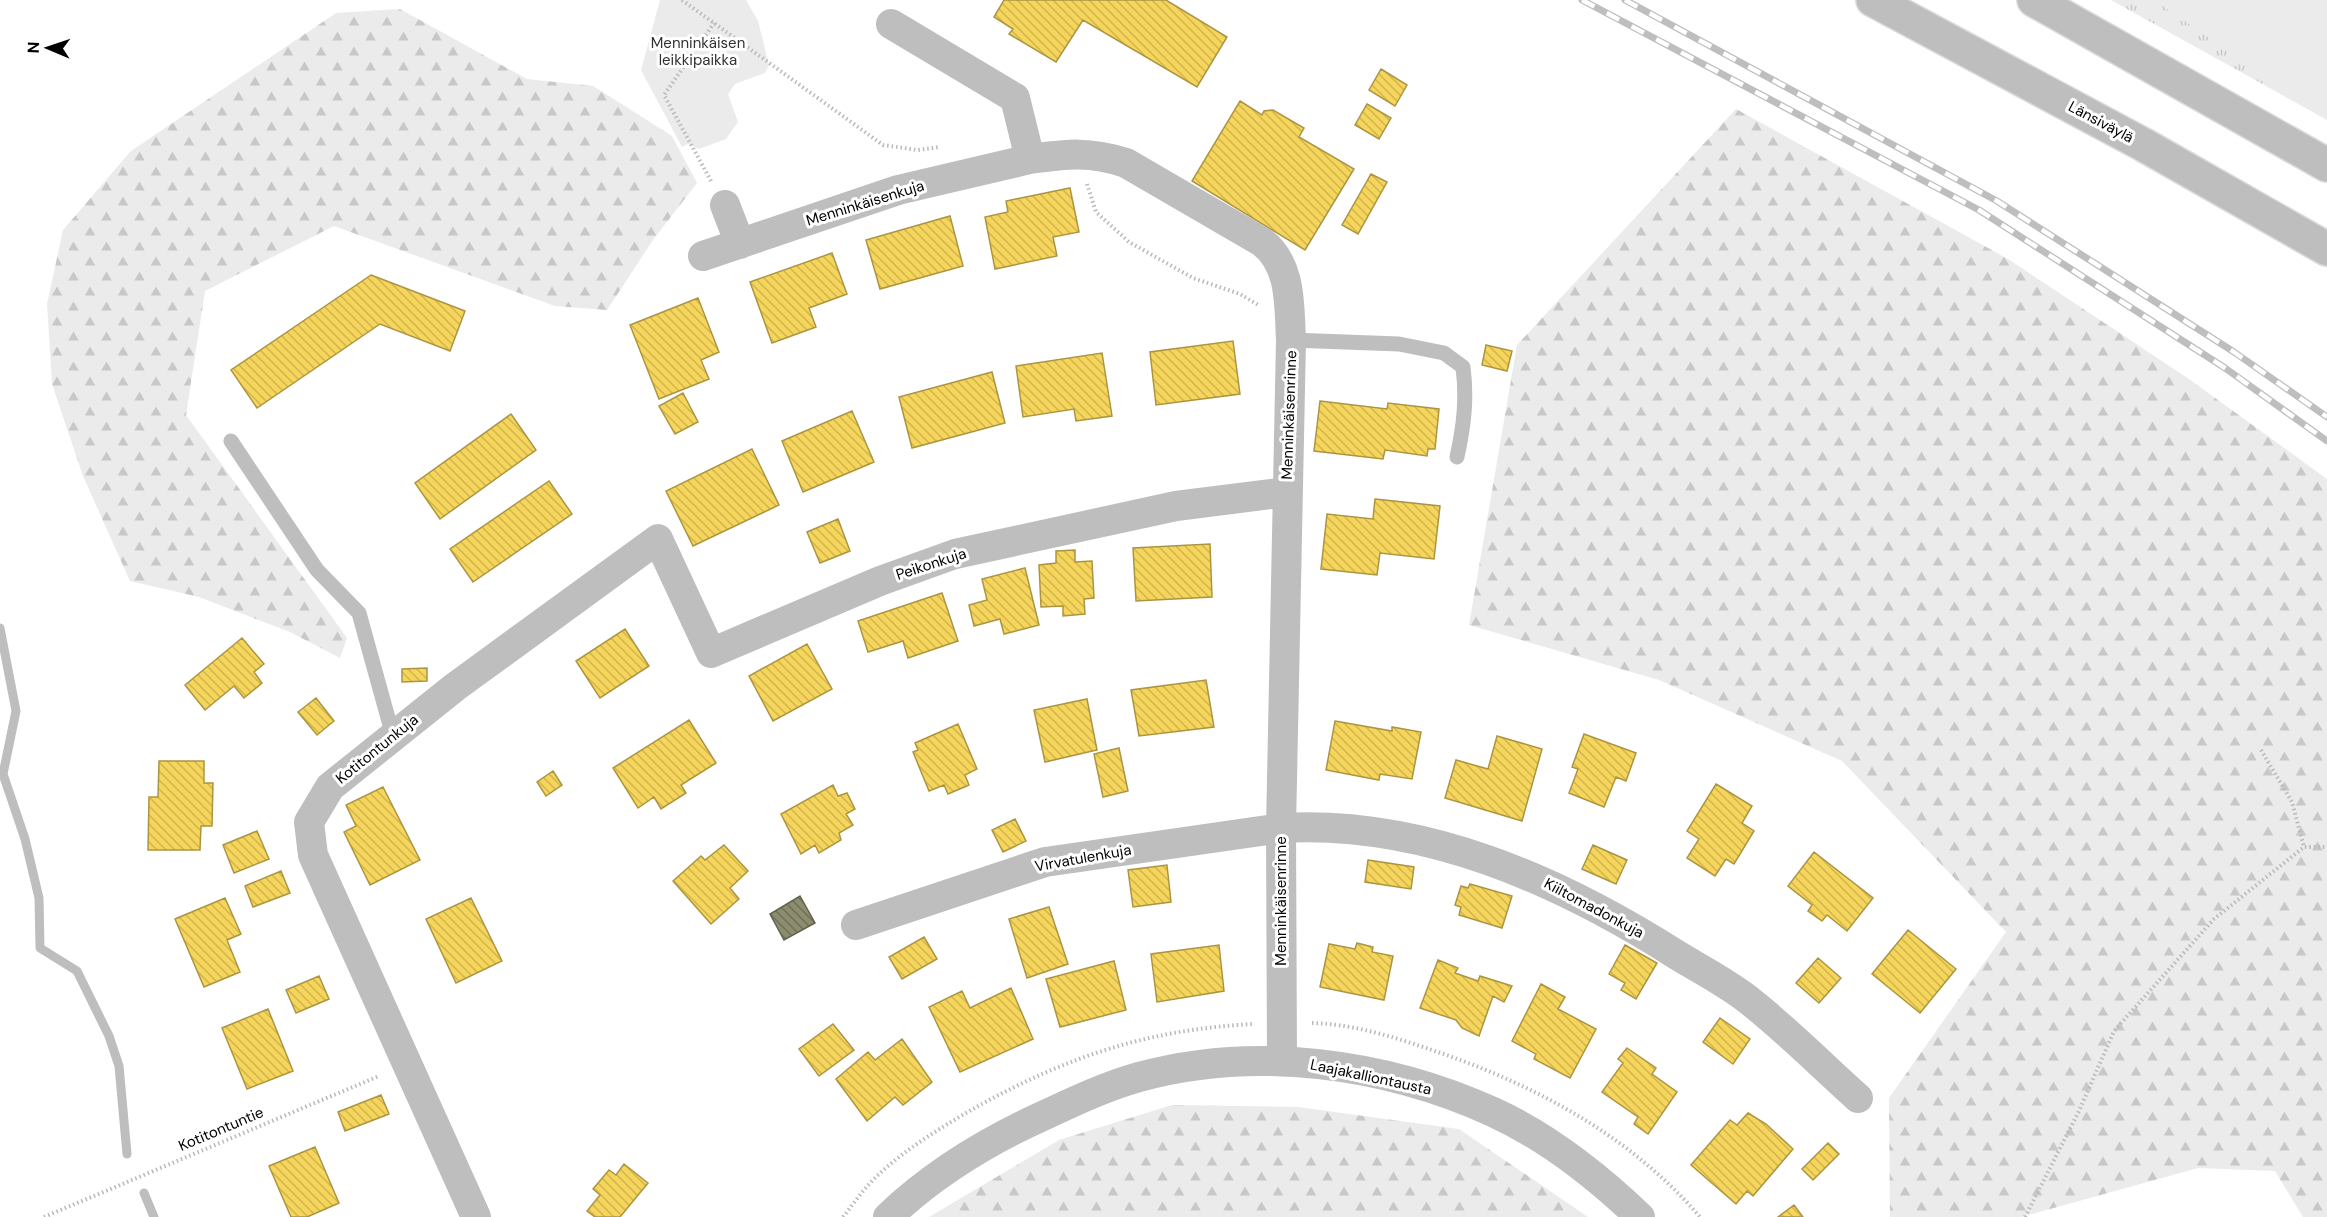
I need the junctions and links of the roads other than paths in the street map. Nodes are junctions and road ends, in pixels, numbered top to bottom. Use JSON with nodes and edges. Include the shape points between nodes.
{"nodes":[{"id":1,"x":1874,"y":0,"type":"edge"},
{"id":2,"x":2034,"y":0,"type":"edge"},
{"id":3,"x":891,"y":24,"type":"dead end"},
{"id":4,"x":1030,"y":159,"type":"junction"},
{"id":5,"x":2327,"y":165,"type":"edge"},
{"id":6,"x":725,"y":205,"type":"road end"},
{"id":7,"x":740,"y":244,"type":"junction"},
{"id":8,"x":2327,"y":249,"type":"edge"},
{"id":9,"x":703,"y":256,"type":"dead end"},
{"id":10,"x":1291,"y":340,"type":"junction"},
{"id":11,"x":231,"y":441,"type":"dead end"},
{"id":12,"x":1457,"y":457,"type":"dead end"},
{"id":13,"x":1286,"y":492,"type":"junction"},
{"id":14,"x":658,"y":539,"type":"joint"},
{"id":15,"x":393,"y":736,"type":"junction"},
{"id":16,"x":1281,"y":828,"type":"junction"},
{"id":17,"x":856,"y":924,"type":"dead end"},
{"id":18,"x":1282,"y":1060,"type":"junction"},
{"id":19,"x":1858,"y":1098,"type":"dead end"},
{"id":20,"x":476,"y":1217,"type":"edge"},
{"id":21,"x":888,"y":1217,"type":"edge"},
{"id":22,"x":1640,"y":1217,"type":"edge"}],
"edges":[{"from":1,"to":8,"type":"highway","name":"Länsiväylä"},
{"from":2,"to":5,"type":"highway"},
{"from":3,"to":4,"type":"street","via":[[1015,98]]},
{"from":4,"to":7,"type":"street","name":"Menninkäisenkuja","via":[[898,190]]},
{"from":4,"to":10,"type":"street","name":"Menninkäisenrinne","via":[[1079,153],[1126,163],[1273,250],[1280,259],[1287,285]]},
{"from":6,"to":7,"type":"street"},
{"from":7,"to":9,"type":"street","name":"Menninkäisenkuja"},
{"from":10,"to":12,"type":"lane","via":[[1399,344],[1444,353],[1463,368],[1466,420]]},
{"from":10,"to":13,"type":"street","name":"Menninkäisenrinne"},
{"from":11,"to":15,"type":"lane","via":[[317,570],[359,613]]},
{"from":13,"to":14,"type":"street","name":"Peikonkuja","via":[[1176,506],[955,554],[880,581],[711,653]]},
{"from":13,"to":16,"type":"street","name":"Menninkäisenrinne"},
{"from":14,"to":15,"type":"street","name":"Kotitontunkuja"},
{"from":15,"to":20,"type":"street","name":"Kotitontunkuja","via":[[330,787],[309,822],[313,855]]},
{"from":16,"to":17,"type":"street","name":"Virvatulenkuja","via":[[1045,862]]},
{"from":16,"to":18,"type":"street","name":"Menninkäisenrinne"},
{"from":16,"to":19,"type":"street","name":"Kiiltomadonkuja","via":[[1363,830],[1438,845],[1531,875],[1584,899],[1746,998]]},
{"from":18,"to":21,"type":"street","name":"Laajakalliontausta","via":[[1224,1063],[1140,1077],[1087,1095],[1011,1130],[949,1167]]},
{"from":18,"to":22,"type":"street","name":"Laajakalliontausta","via":[[1396,1079],[1494,1113],[1573,1160]]}]}
